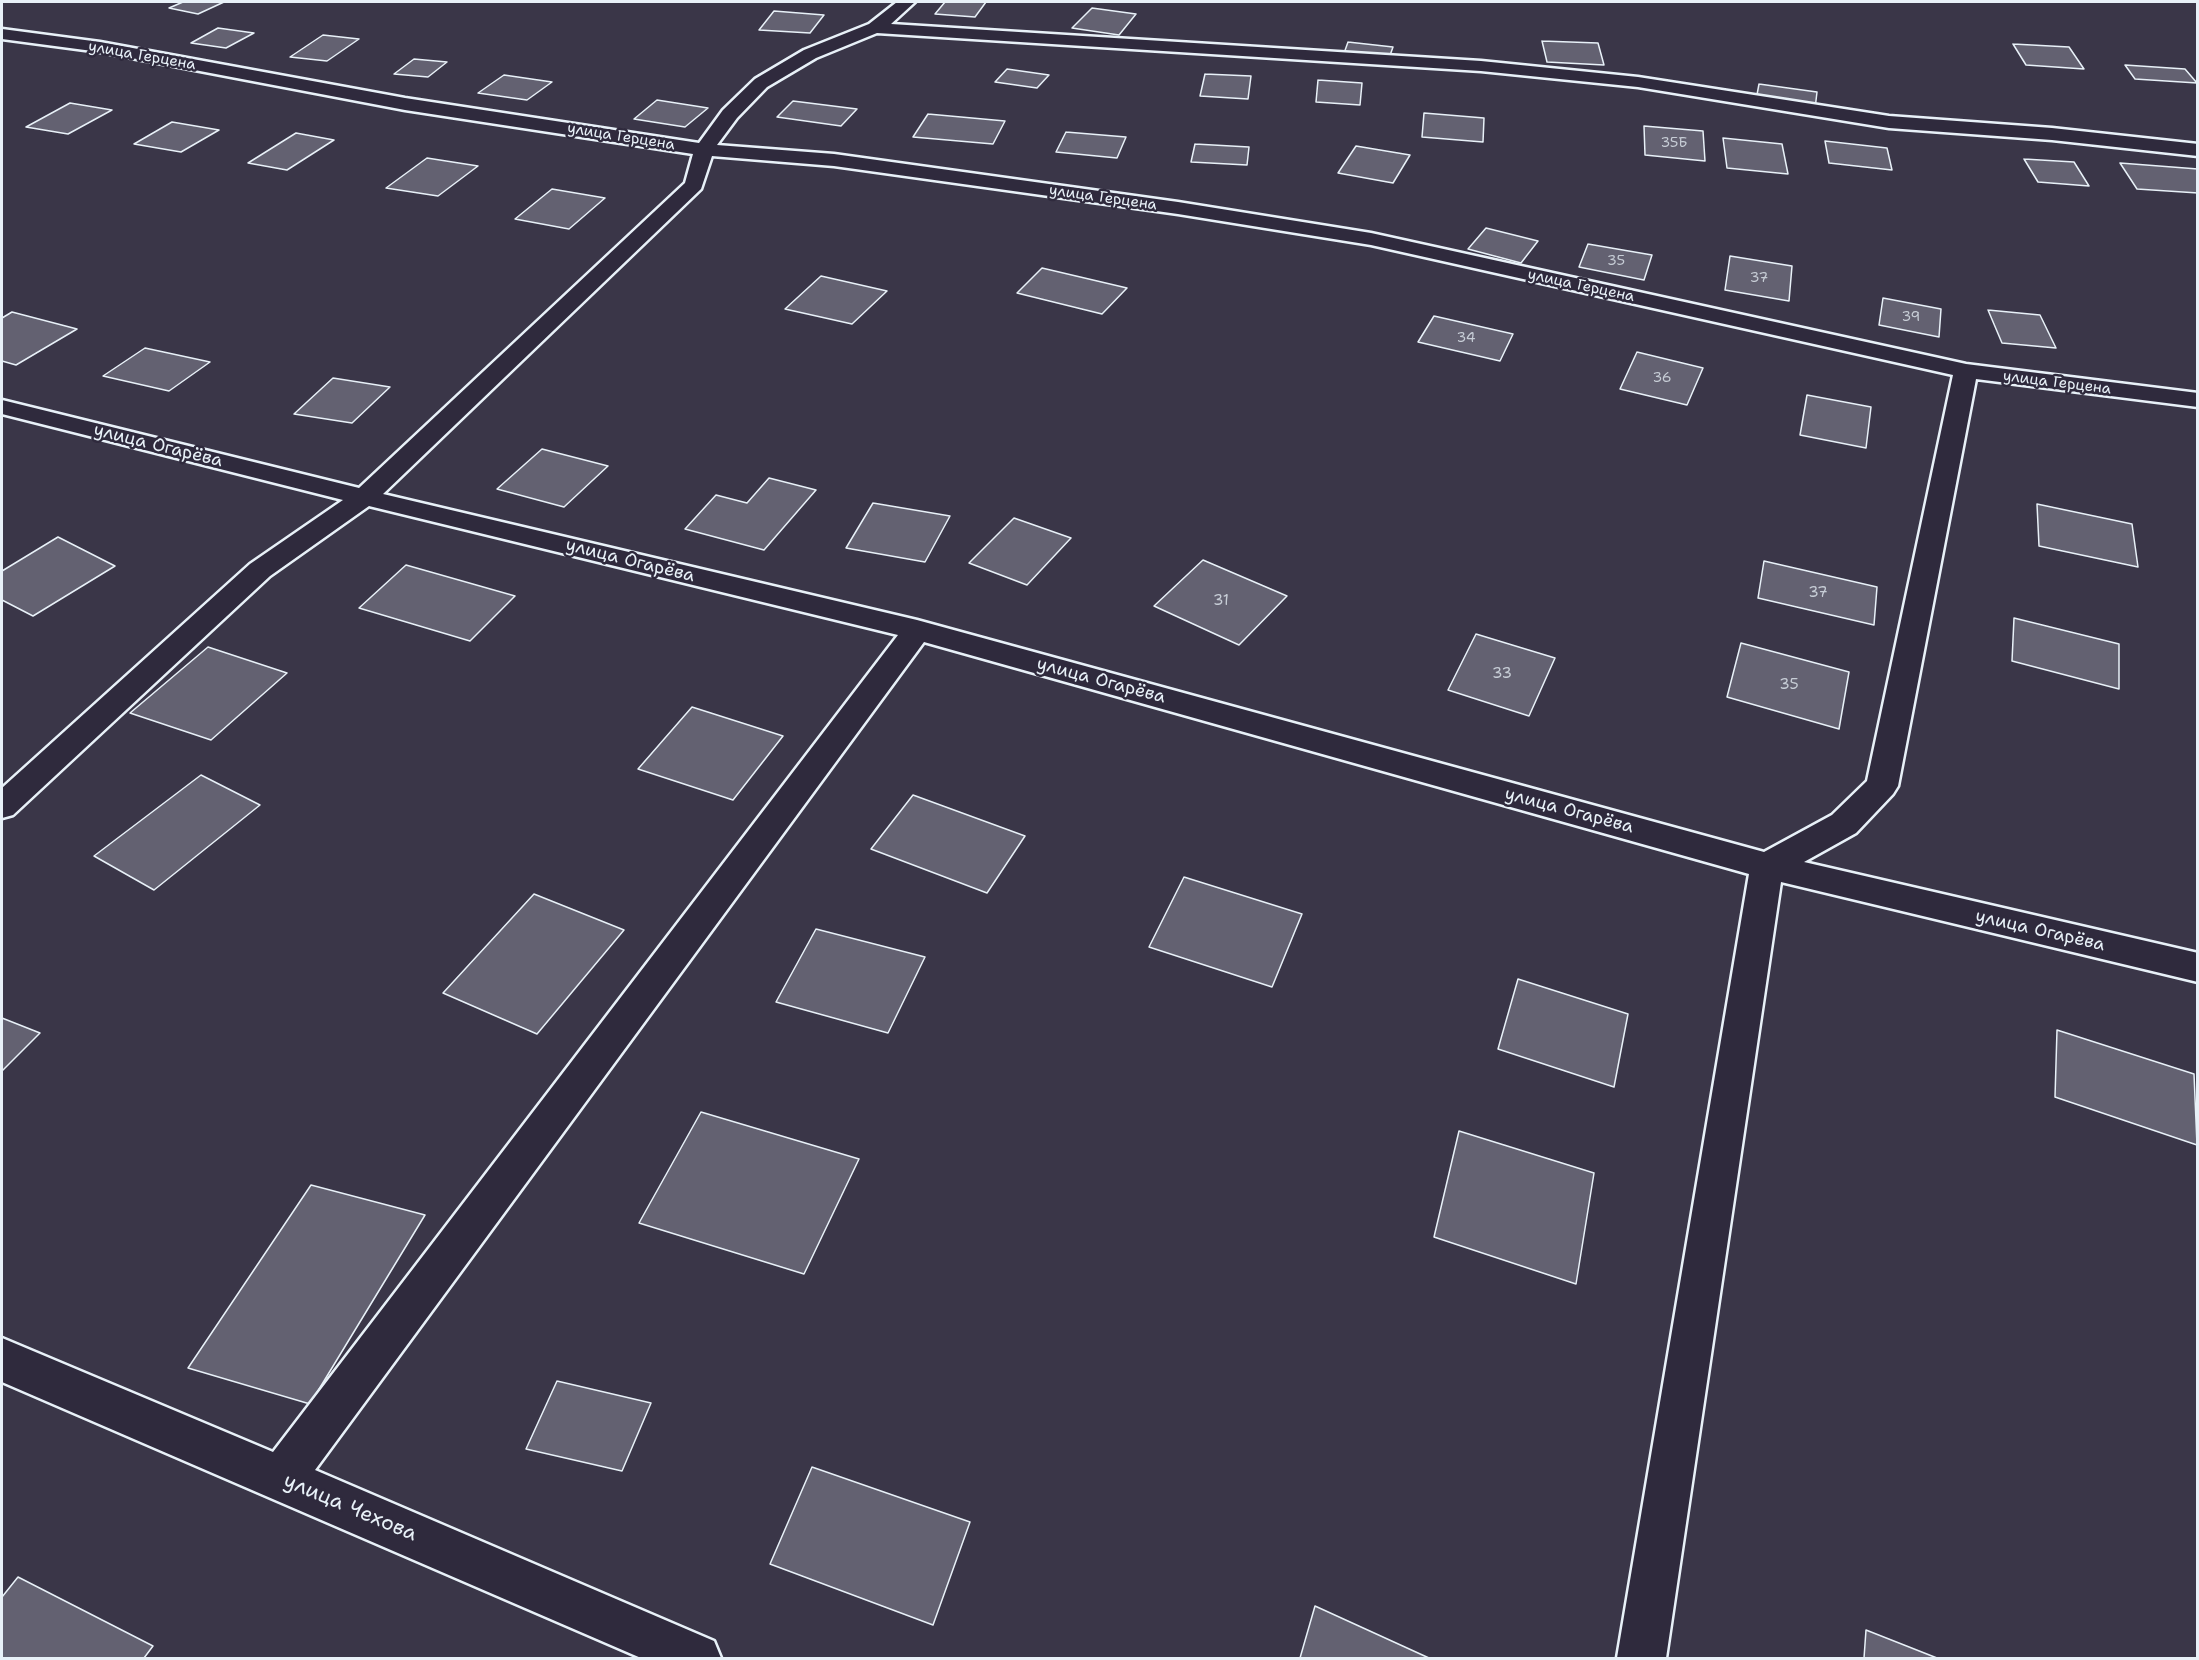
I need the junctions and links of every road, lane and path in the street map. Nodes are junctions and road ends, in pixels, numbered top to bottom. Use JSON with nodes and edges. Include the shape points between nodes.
{"nodes":[{"id":1,"x":906,"y":2,"type":"edge"},
{"id":2,"x":875,"y":28,"type":"junction"},
{"id":3,"x":2,"y":34,"type":"edge"},
{"id":4,"x":704,"y":150,"type":"junction"},
{"id":5,"x":2198,"y":150,"type":"edge"},
{"id":6,"x":1966,"y":371,"type":"junction"},
{"id":7,"x":2198,"y":400,"type":"edge"},
{"id":8,"x":2,"y":407,"type":"edge"},
{"id":9,"x":364,"y":497,"type":"junction"},
{"id":10,"x":917,"y":630,"type":"junction"},
{"id":11,"x":2,"y":806,"type":"edge"},
{"id":12,"x":1767,"y":866,"type":"junction"},
{"id":13,"x":2198,"y":968,"type":"edge"},
{"id":14,"x":2,"y":1360,"type":"edge"},
{"id":15,"x":281,"y":1478,"type":"junction"},
{"id":16,"x":697,"y":1659,"type":"edge"},
{"id":17,"x":1642,"y":1659,"type":"edge"}],
"edges":[{"from":1,"to":2,"type":"street"},
{"from":2,"to":4,"type":"street","via":[[810,54],[761,83],[730,114]]},
{"from":2,"to":5,"type":"street","via":[[1481,66],[1638,82],[1889,122]]},
{"from":3,"to":4,"type":"street","name":"улица Герцена","via":[[100,47],[405,104]]},
{"from":4,"to":6,"type":"street","name":"улица Герцена","via":[[834,160],[1371,239]]},
{"from":4,"to":9,"type":"street","via":[[694,185]]},
{"from":6,"to":7,"type":"street","name":"улица Герцена"},
{"from":6,"to":12,"type":"street","via":[[1882,786],[1844,824]]},
{"from":8,"to":9,"type":"street","name":"улица Огарёва"},
{"from":9,"to":10,"type":"street","name":"улица Огарёва"},
{"from":9,"to":11,"type":"street","via":[[260,570]]},
{"from":10,"to":12,"type":"street","name":"улица Огарёва"},
{"from":10,"to":15,"type":"street"},
{"from":12,"to":13,"type":"street","name":"улица Огарёва"},
{"from":12,"to":17,"type":"street"},
{"from":14,"to":15,"type":"street","name":"улица Чехова"},
{"from":15,"to":16,"type":"street","name":"улица Чехова"}]}
